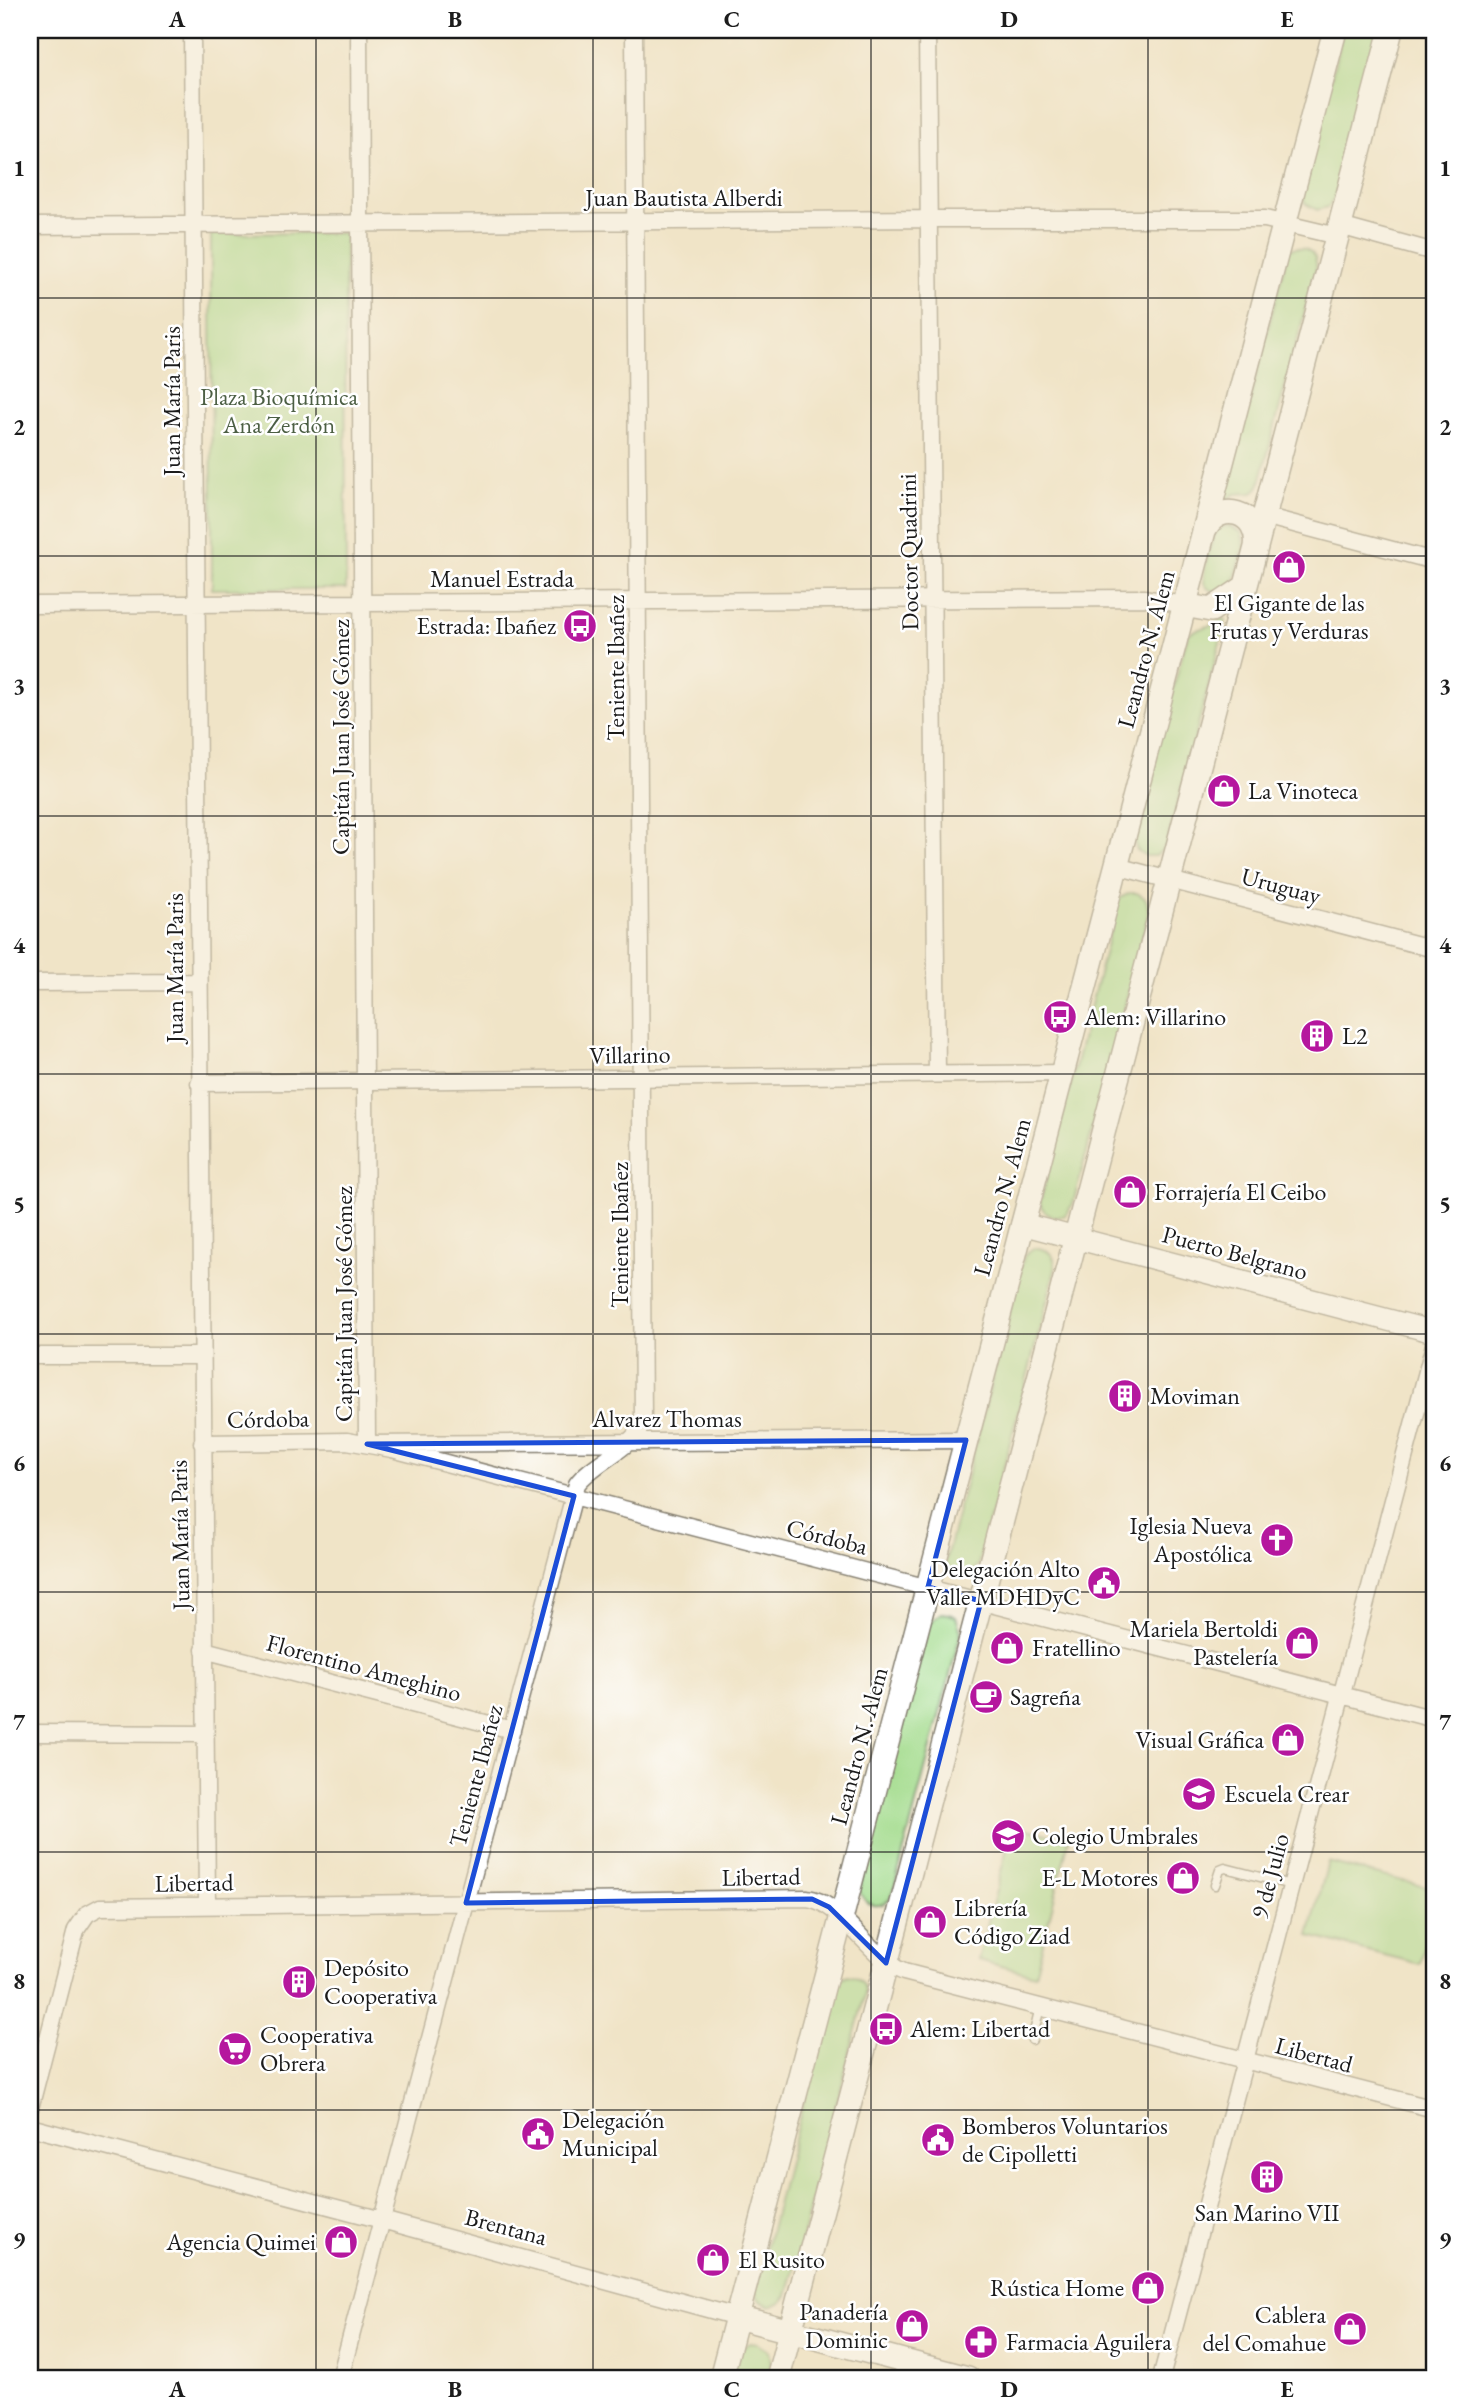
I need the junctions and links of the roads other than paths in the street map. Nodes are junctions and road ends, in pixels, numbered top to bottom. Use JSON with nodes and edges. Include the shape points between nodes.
{"nodes":[{"id":1,"x":192,"y":30,"type":"edge"},
{"id":2,"x":359,"y":30,"type":"edge"},
{"id":3,"x":634,"y":30,"type":"edge"},
{"id":4,"x":927,"y":30,"type":"edge"},
{"id":5,"x":1335,"y":30,"type":"edge"},
{"id":6,"x":1391,"y":30,"type":"edge"},
{"id":7,"x":929,"y":219,"type":"junction"},
{"id":8,"x":635,"y":221,"type":"junction"},
{"id":9,"x":360,"y":223,"type":"junction"},
{"id":10,"x":1284,"y":223,"type":"junction"},
{"id":11,"x":193,"y":224,"type":"junction"},
{"id":12,"x":30,"y":226,"type":"edge"},
{"id":13,"x":1338,"y":231,"type":"junction"},
{"id":14,"x":1434,"y":252,"type":"edge"},
{"id":15,"x":1264,"y":516,"type":"junction"},
{"id":16,"x":1203,"y":532,"type":"junction"},
{"id":17,"x":1256,"y":547,"type":"junction"},
{"id":18,"x":1434,"y":561,"type":"edge"},
{"id":19,"x":1245,"y":587,"type":"junction"},
{"id":20,"x":933,"y":600,"type":"junction"},
{"id":21,"x":638,"y":601,"type":"junction"},
{"id":22,"x":362,"y":603,"type":"junction"},
{"id":23,"x":196,"y":604,"type":"junction"},
{"id":24,"x":30,"y":605,"type":"edge"},
{"id":25,"x":1184,"y":605,"type":"junction"},
{"id":26,"x":1116,"y":866,"type":"junction"},
{"id":27,"x":1169,"y":880,"type":"junction"},
{"id":28,"x":1434,"y":949,"type":"edge"},
{"id":29,"x":198,"y":982,"type":"junction"},
{"id":30,"x":30,"y":983,"type":"edge"},
{"id":31,"x":1062,"y":1073,"type":"junction"},
{"id":32,"x":937,"y":1074,"type":"junction"},
{"id":33,"x":641,"y":1078,"type":"junction"},
{"id":34,"x":365,"y":1081,"type":"junction"},
{"id":35,"x":199,"y":1083,"type":"junction"},
{"id":36,"x":1022,"y":1224,"type":"junction"},
{"id":37,"x":1075,"y":1238,"type":"junction"},
{"id":38,"x":1434,"y":1332,"type":"edge"},
{"id":39,"x":1434,"y":1345,"type":"edge"},
{"id":40,"x":30,"y":1356,"type":"edge"},
{"id":41,"x":201,"y":1356,"type":"junction"},
{"id":42,"x":966,"y":1440,"type":"junction"},
{"id":43,"x":628,"y":1442,"type":"junction"},
{"id":44,"x":202,"y":1443,"type":"junction"},
{"id":45,"x":367,"y":1444,"type":"junction"},
{"id":46,"x":574,"y":1496,"type":"junction"},
{"id":47,"x":928,"y":1587,"type":"junction"},
{"id":48,"x":981,"y":1601,"type":"junction"},
{"id":49,"x":204,"y":1650,"type":"junction"},
{"id":50,"x":1342,"y":1695,"type":"junction"},
{"id":51,"x":1434,"y":1719,"type":"edge"},
{"id":52,"x":512,"y":1730,"type":"junction"},
{"id":53,"x":30,"y":1733,"type":"edge"},
{"id":54,"x":205,"y":1734,"type":"junction"},
{"id":55,"x":1215,"y":1885,"type":"dead end"},
{"id":56,"x":1291,"y":1885,"type":"junction"},
{"id":57,"x":466,"y":1903,"type":"junction"},
{"id":58,"x":207,"y":1905,"type":"junction"},
{"id":59,"x":841,"y":1918,"type":"junction"},
{"id":60,"x":886,"y":1963,"type":"junction"},
{"id":61,"x":1040,"y":2007,"type":"junction"},
{"id":62,"x":1032,"y":2040,"type":"dead end"},
{"id":63,"x":1245,"y":2060,"type":"junction"},
{"id":64,"x":30,"y":2108,"type":"edge"},
{"id":65,"x":1434,"y":2109,"type":"edge"},
{"id":66,"x":30,"y":2127,"type":"edge"},
{"id":67,"x":382,"y":2220,"type":"junction"},
{"id":68,"x":737,"y":2318,"type":"junction"},
{"id":69,"x":790,"y":2331,"type":"junction"},
{"id":70,"x":340,"y":2378,"type":"edge"},
{"id":71,"x":721,"y":2378,"type":"edge"},
{"id":72,"x":778,"y":2378,"type":"edge"},
{"id":73,"x":968,"y":2378,"type":"edge"},
{"id":74,"x":1161,"y":2378,"type":"edge"}],
"edges":[{"from":1,"to":11,"type":"street","name":"Juan María Paris"},
{"from":2,"to":9,"type":"street","name":"Capitán Juan José Gómez"},
{"from":3,"to":8,"type":"street","name":"Teniente Ibañez"},
{"from":4,"to":7,"type":"street","name":"Doctor Quadrini"},
{"from":5,"to":10,"type":"main road","name":"Leandro N. Alem"},
{"from":6,"to":13,"type":"main road"},
{"from":7,"to":8,"type":"street","name":"Juan Bautista Alberdi"},
{"from":7,"to":10,"type":"street","name":"Juan Bautista Alberdi","via":[[1265,219]]},
{"from":7,"to":20,"type":"street","name":"Doctor Quadrini"},
{"from":8,"to":9,"type":"street","name":"Juan Bautista Alberdi"},
{"from":8,"to":21,"type":"street","name":"Teniente Ibañez"},
{"from":9,"to":11,"type":"street","name":"Juan Bautista Alberdi"},
{"from":9,"to":22,"type":"street","name":"Capitán Juan José Gómez"},
{"from":10,"to":13,"type":"street","name":"Juan Bautista Alberdi"},
{"from":10,"to":16,"type":"main road","name":"Leandro N. Alem"},
{"from":11,"to":12,"type":"street","name":"Juan Bautista Alberdi"},
{"from":11,"to":23,"type":"street","name":"Juan María Paris"},
{"from":13,"to":14,"type":"street","name":"Juan Bautista Alberdi"},
{"from":13,"to":15,"type":"main road"},
{"from":15,"to":17,"type":"main road"},
{"from":15,"to":18,"type":"street"},
{"from":16,"to":17,"type":"main road","via":[[1216,516],[1237,513],[1253,526]]},
{"from":16,"to":25,"type":"main road","name":"Leandro N. Alem"},
{"from":17,"to":19,"type":"main road"},
{"from":19,"to":25,"type":"main road","via":[[1211,610]]},
{"from":19,"to":27,"type":"main road"},
{"from":20,"to":21,"type":"street","name":"Manuel Estrada"},
{"from":20,"to":25,"type":"street","name":"Manuel Estrada","via":[[1144,598]]},
{"from":20,"to":32,"type":"street","name":"Doctor Quadrini"},
{"from":21,"to":22,"type":"street","name":"Manuel Estrada"},
{"from":21,"to":33,"type":"street","name":"Teniente Ibañez"},
{"from":22,"to":23,"type":"street","name":"Manuel Estrada"},
{"from":22,"to":34,"type":"street","name":"Capitán Juan José Gómez"},
{"from":23,"to":24,"type":"street","name":"Manuel Estrada"},
{"from":23,"to":29,"type":"street","name":"Juan María Paris"},
{"from":25,"to":26,"type":"main road","name":"Leandro N. Alem"},
{"from":26,"to":27,"type":"street","name":"Uruguay"},
{"from":26,"to":31,"type":"main road","name":"Leandro N. Alem"},
{"from":27,"to":28,"type":"street","name":"Uruguay"},
{"from":27,"to":37,"type":"main road"},
{"from":29,"to":30,"type":"street"},
{"from":29,"to":35,"type":"street","name":"Juan María Paris"},
{"from":31,"to":32,"type":"street","name":"Villarino"},
{"from":31,"to":36,"type":"main road","name":"Leandro N. Alem"},
{"from":32,"to":33,"type":"street","name":"Villarino"},
{"from":33,"to":34,"type":"street","name":"Villarino"},
{"from":33,"to":43,"type":"street","name":"Teniente Ibañez","via":[[644,1414],[639,1433]]},
{"from":34,"to":35,"type":"street","name":"Villarino"},
{"from":34,"to":45,"type":"street","name":"Capitán Juan José Gómez"},
{"from":35,"to":41,"type":"street","name":"Juan María Paris"},
{"from":36,"to":37,"type":"street","name":"Puerto Belgrano"},
{"from":36,"to":42,"type":"main road","name":"Leandro N. Alem"},
{"from":37,"to":38,"type":"street","name":"Puerto Belgrano"},
{"from":37,"to":48,"type":"main road"},
{"from":39,"to":50,"type":"street","name":"9 de Julio"},
{"from":40,"to":41,"type":"street"},
{"from":41,"to":44,"type":"street","name":"Juan María Paris"},
{"from":42,"to":43,"type":"street","name":"Alvarez Thomas"},
{"from":42,"to":47,"type":"main road","name":"Leandro N. Alem"},
{"from":43,"to":45,"type":"street","name":"Alvarez Thomas"},
{"from":43,"to":46,"type":"street","name":"Teniente Ibañez","via":[[583,1475]]},
{"from":44,"to":45,"type":"street","name":"Córdoba"},
{"from":44,"to":49,"type":"street","name":"Juan María Paris"},
{"from":45,"to":46,"type":"street","name":"Córdoba"},
{"from":46,"to":47,"type":"street","name":"Córdoba"},
{"from":46,"to":52,"type":"street","name":"Teniente Ibañez"},
{"from":47,"to":48,"type":"street","name":"Córdoba"},
{"from":47,"to":59,"type":"main road","name":"Leandro N. Alem"},
{"from":48,"to":50,"type":"street","name":"Córdoba"},
{"from":48,"to":60,"type":"main road"},
{"from":49,"to":52,"type":"street","name":"Florentino Ameghino"},
{"from":49,"to":54,"type":"street","name":"Juan María Paris"},
{"from":50,"to":51,"type":"street","name":"Córdoba"},
{"from":50,"to":56,"type":"street","name":"9 de Julio"},
{"from":52,"to":57,"type":"street","name":"Teniente Ibañez"},
{"from":53,"to":54,"type":"street"},
{"from":54,"to":58,"type":"street","name":"Juan María Paris"},
{"from":55,"to":56,"type":"lane","via":[[1225,1868]]},
{"from":56,"to":63,"type":"street","name":"9 de Julio"},
{"from":57,"to":58,"type":"street","name":"Libertad"},
{"from":57,"to":59,"type":"street","name":"Libertad","via":[[812,1899]]},
{"from":57,"to":67,"type":"street","name":"Teniente Ibañez"},
{"from":58,"to":64,"type":"street","name":"Libertad","via":[[106,1906],[87,1914],[76,1930]]},
{"from":59,"to":60,"type":"street","name":"Libertad"},
{"from":59,"to":68,"type":"main road","name":"Leandro N. Alem"},
{"from":60,"to":61,"type":"street","name":"Libertad","via":[[908,1973]]},
{"from":60,"to":69,"type":"main road"},
{"from":61,"to":62,"type":"lane"},
{"from":61,"to":63,"type":"street","name":"Libertad"},
{"from":63,"to":65,"type":"street","name":"Libertad"},
{"from":63,"to":74,"type":"street","name":"9 de Julio"},
{"from":66,"to":67,"type":"street","name":"Brentana"},
{"from":67,"to":68,"type":"street","name":"Brentana"},
{"from":67,"to":70,"type":"street","name":"Teniente Ibañez"},
{"from":68,"to":69,"type":"main road","name":"Brentana"},
{"from":68,"to":71,"type":"main road","name":"Leandro N. Alem"},
{"from":69,"to":72,"type":"main road"},
{"from":69,"to":73,"type":"main road","name":"Brentana"}]}
